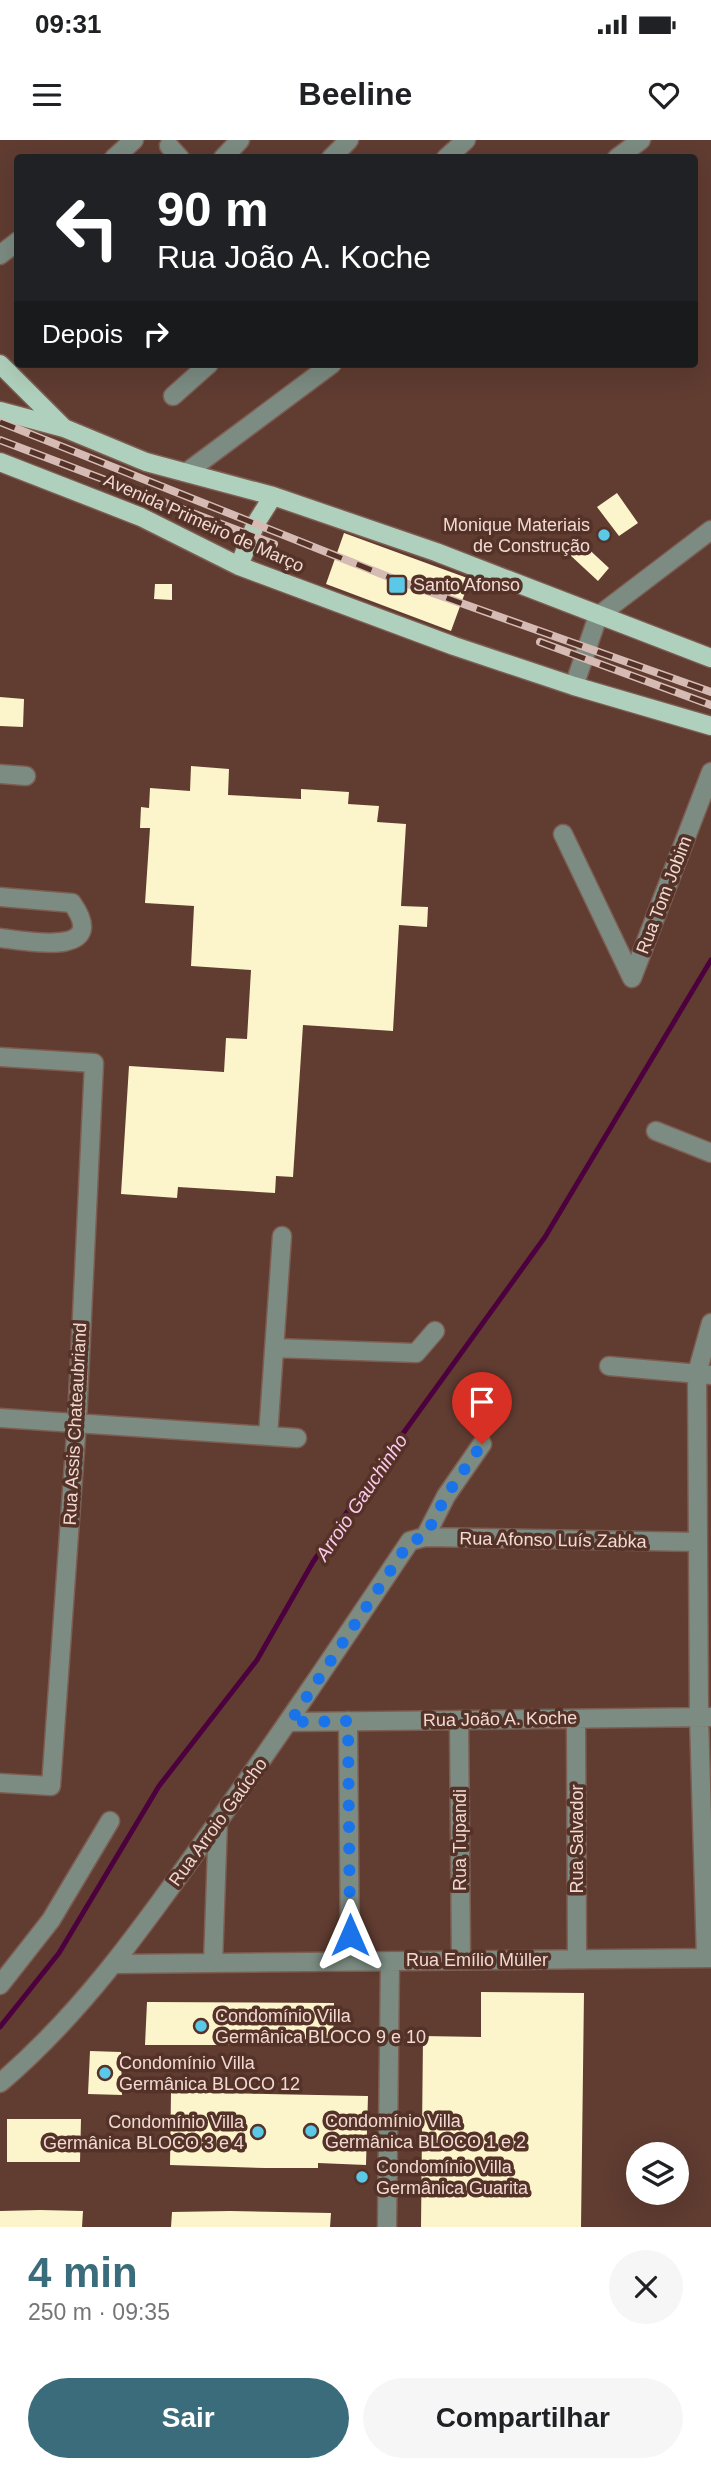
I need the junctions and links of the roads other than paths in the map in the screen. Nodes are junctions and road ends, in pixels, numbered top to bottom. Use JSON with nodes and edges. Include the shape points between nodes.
{"nodes":[{"id":1,"x":134,"y":140,"type":"edge"},
{"id":2,"x":240,"y":140,"type":"edge"},
{"id":3,"x":349,"y":140,"type":"edge"},
{"id":4,"x":466,"y":140,"type":"edge"},
{"id":5,"x":641,"y":140,"type":"edge"},
{"id":6,"x":118,"y":154,"type":"edge"},
{"id":7,"x":227,"y":154,"type":"edge"},
{"id":8,"x":335,"y":154,"type":"edge"},
{"id":9,"x":450,"y":154,"type":"edge"},
{"id":10,"x":622,"y":154,"type":"edge"},
{"id":11,"x":14,"y":244,"type":"edge"},
{"id":12,"x":0,"y":255,"type":"edge"},
{"id":13,"x":0,"y":363,"type":"edge"},
{"id":14,"x":204,"y":368,"type":"edge"},
{"id":15,"x":327,"y":368,"type":"edge"},
{"id":16,"x":173,"y":396,"type":"dead end"},
{"id":17,"x":0,"y":411,"type":"edge"},
{"id":18,"x":64,"y":428,"type":"junction"},
{"id":19,"x":0,"y":462,"type":"edge"},
{"id":20,"x":187,"y":472,"type":"junction"},
{"id":21,"x":273,"y":496,"type":"junction"},
{"id":22,"x":711,"y":530,"type":"edge"},
{"id":23,"x":239,"y":566,"type":"junction"},
{"id":24,"x":598,"y":616,"type":"junction"},
{"id":25,"x":711,"y":658,"type":"edge"},
{"id":26,"x":574,"y":686,"type":"junction"},
{"id":27,"x":711,"y":726,"type":"edge"},
{"id":28,"x":711,"y":772,"type":"edge"},
{"id":29,"x":0,"y":774,"type":"edge"},
{"id":30,"x":26,"y":776,"type":"dead end"},
{"id":31,"x":563,"y":834,"type":"dead end"},
{"id":32,"x":0,"y":897,"type":"edge"},
{"id":33,"x":0,"y":938,"type":"edge"},
{"id":34,"x":0,"y":1057,"type":"edge"},
{"id":35,"x":656,"y":1131,"type":"dead end"},
{"id":36,"x":711,"y":1153,"type":"edge"},
{"id":37,"x":282,"y":1236,"type":"dead end"},
{"id":38,"x":711,"y":1322,"type":"edge"},
{"id":39,"x":435,"y":1331,"type":"dead end"},
{"id":40,"x":274,"y":1348,"type":"junction"},
{"id":41,"x":609,"y":1366,"type":"dead end"},
{"id":42,"x":704,"y":1375,"type":"edge"},
{"id":43,"x":0,"y":1418,"type":"edge"},
{"id":44,"x":77,"y":1421,"type":"junction"},
{"id":45,"x":268,"y":1436,"type":"junction"},
{"id":46,"x":298,"y":1438,"type":"dead end"},
{"id":47,"x":482,"y":1444,"type":"dead end"},
{"id":48,"x":417,"y":1539,"type":"junction"},
{"id":49,"x":697,"y":1542,"type":"junction"},
{"id":50,"x":705,"y":1717,"type":"edge"},
{"id":51,"x":576,"y":1719,"type":"junction"},
{"id":52,"x":459,"y":1720,"type":"junction"},
{"id":53,"x":348,"y":1721,"type":"junction"},
{"id":54,"x":290,"y":1722,"type":"junction"},
{"id":55,"x":0,"y":1783,"type":"edge"},
{"id":56,"x":110,"y":1821,"type":"dead end"},
{"id":57,"x":218,"y":1821,"type":"junction"},
{"id":58,"x":708,"y":1958,"type":"edge"},
{"id":59,"x":577,"y":1959,"type":"junction"},
{"id":60,"x":350,"y":1961,"type":"junction"},
{"id":61,"x":390,"y":1961,"type":"junction"},
{"id":62,"x":461,"y":1961,"type":"junction"},
{"id":63,"x":213,"y":1963,"type":"junction"},
{"id":64,"x":116,"y":1964,"type":"junction"},
{"id":65,"x":0,"y":1985,"type":"edge"},
{"id":66,"x":0,"y":2083,"type":"edge"},
{"id":67,"x":387,"y":2227,"type":"edge"}],
"edges":[{"from":1,"to":6,"type":"street"},
{"from":2,"to":7,"type":"street"},
{"from":3,"to":8,"type":"street"},
{"from":4,"to":9,"type":"street"},
{"from":5,"to":10,"type":"street"},
{"from":11,"to":12,"type":"street"},
{"from":13,"to":18,"type":"main road"},
{"from":14,"to":16,"type":"street"},
{"from":15,"to":20,"type":"street"},
{"from":17,"to":18,"type":"main road","name":"Avenida Primeiro de Março"},
{"from":18,"to":20,"type":"main road","name":"Avenida Primeiro de Março","via":[[146,462]]},
{"from":19,"to":23,"type":"main road","name":"Avenida Primeiro de Março","via":[[141,517]]},
{"from":20,"to":21,"type":"main road","name":"Avenida Primeiro de Março"},
{"from":21,"to":23,"type":"main road"},
{"from":21,"to":24,"type":"main road","name":"Avenida Primeiro de Março"},
{"from":22,"to":24,"type":"street"},
{"from":23,"to":26,"type":"main road","name":"Avenida Primeiro de Março"},
{"from":24,"to":25,"type":"main road","name":"Avenida Primeiro de Março"},
{"from":24,"to":26,"type":"street"},
{"from":26,"to":27,"type":"main road","name":"Avenida Primeiro de Março"},
{"from":28,"to":31,"type":"street","name":"Rua Tom Jobim","via":[[632,978]]},
{"from":29,"to":30,"type":"street"},
{"from":32,"to":33,"type":"street","via":[[72,903],[81,915],[80,932],[71,941],[59,944]]},
{"from":34,"to":44,"type":"street","name":"Rua Assis Chateaubriand","via":[[94,1063]]},
{"from":35,"to":36,"type":"street"},
{"from":37,"to":40,"type":"street"},
{"from":38,"to":42,"type":"street"},
{"from":39,"to":40,"type":"street","via":[[416,1353]]},
{"from":40,"to":45,"type":"street"},
{"from":41,"to":42,"type":"street"},
{"from":42,"to":49,"type":"street"},
{"from":43,"to":44,"type":"street"},
{"from":44,"to":45,"type":"street"},
{"from":44,"to":55,"type":"street","name":"Rua Assis Chateaubriand","via":[[51,1786]]},
{"from":45,"to":46,"type":"street"},
{"from":47,"to":48,"type":"street","name":"Rua Arroio Gaúcho"},
{"from":48,"to":49,"type":"street","name":"Rua Afonso Luís Zabka"},
{"from":48,"to":54,"type":"street","name":"Rua Arroio Gaúcho"},
{"from":49,"to":50,"type":"street"},
{"from":50,"to":51,"type":"street","name":"Rua João A. Koche"},
{"from":50,"to":58,"type":"street"},
{"from":51,"to":52,"type":"street","name":"Rua João A. Koche"},
{"from":51,"to":59,"type":"street","name":"Rua Salvador"},
{"from":52,"to":53,"type":"street","name":"Rua João A. Koche"},
{"from":52,"to":62,"type":"street","name":"Rua Tupandi"},
{"from":53,"to":54,"type":"street","name":"Rua João A. Koche"},
{"from":53,"to":60,"type":"street"},
{"from":54,"to":57,"type":"street","name":"Rua Arroio Gaúcho"},
{"from":56,"to":65,"type":"street","via":[[51,1920]]},
{"from":57,"to":63,"type":"street"},
{"from":57,"to":64,"type":"street","name":"Rua Arroio Gaúcho"},
{"from":58,"to":59,"type":"street","name":"Rua Emílio Müller"},
{"from":59,"to":62,"type":"street","name":"Rua Emílio Müller"},
{"from":60,"to":61,"type":"street","name":"Rua Emílio Müller"},
{"from":60,"to":63,"type":"street","name":"Rua Emílio Müller"},
{"from":61,"to":62,"type":"street","name":"Rua Emílio Müller"},
{"from":61,"to":67,"type":"street"},
{"from":63,"to":64,"type":"street","name":"Rua Emílio Müller"},
{"from":64,"to":66,"type":"street","name":"Rua Arroio Gaúcho"}]}
